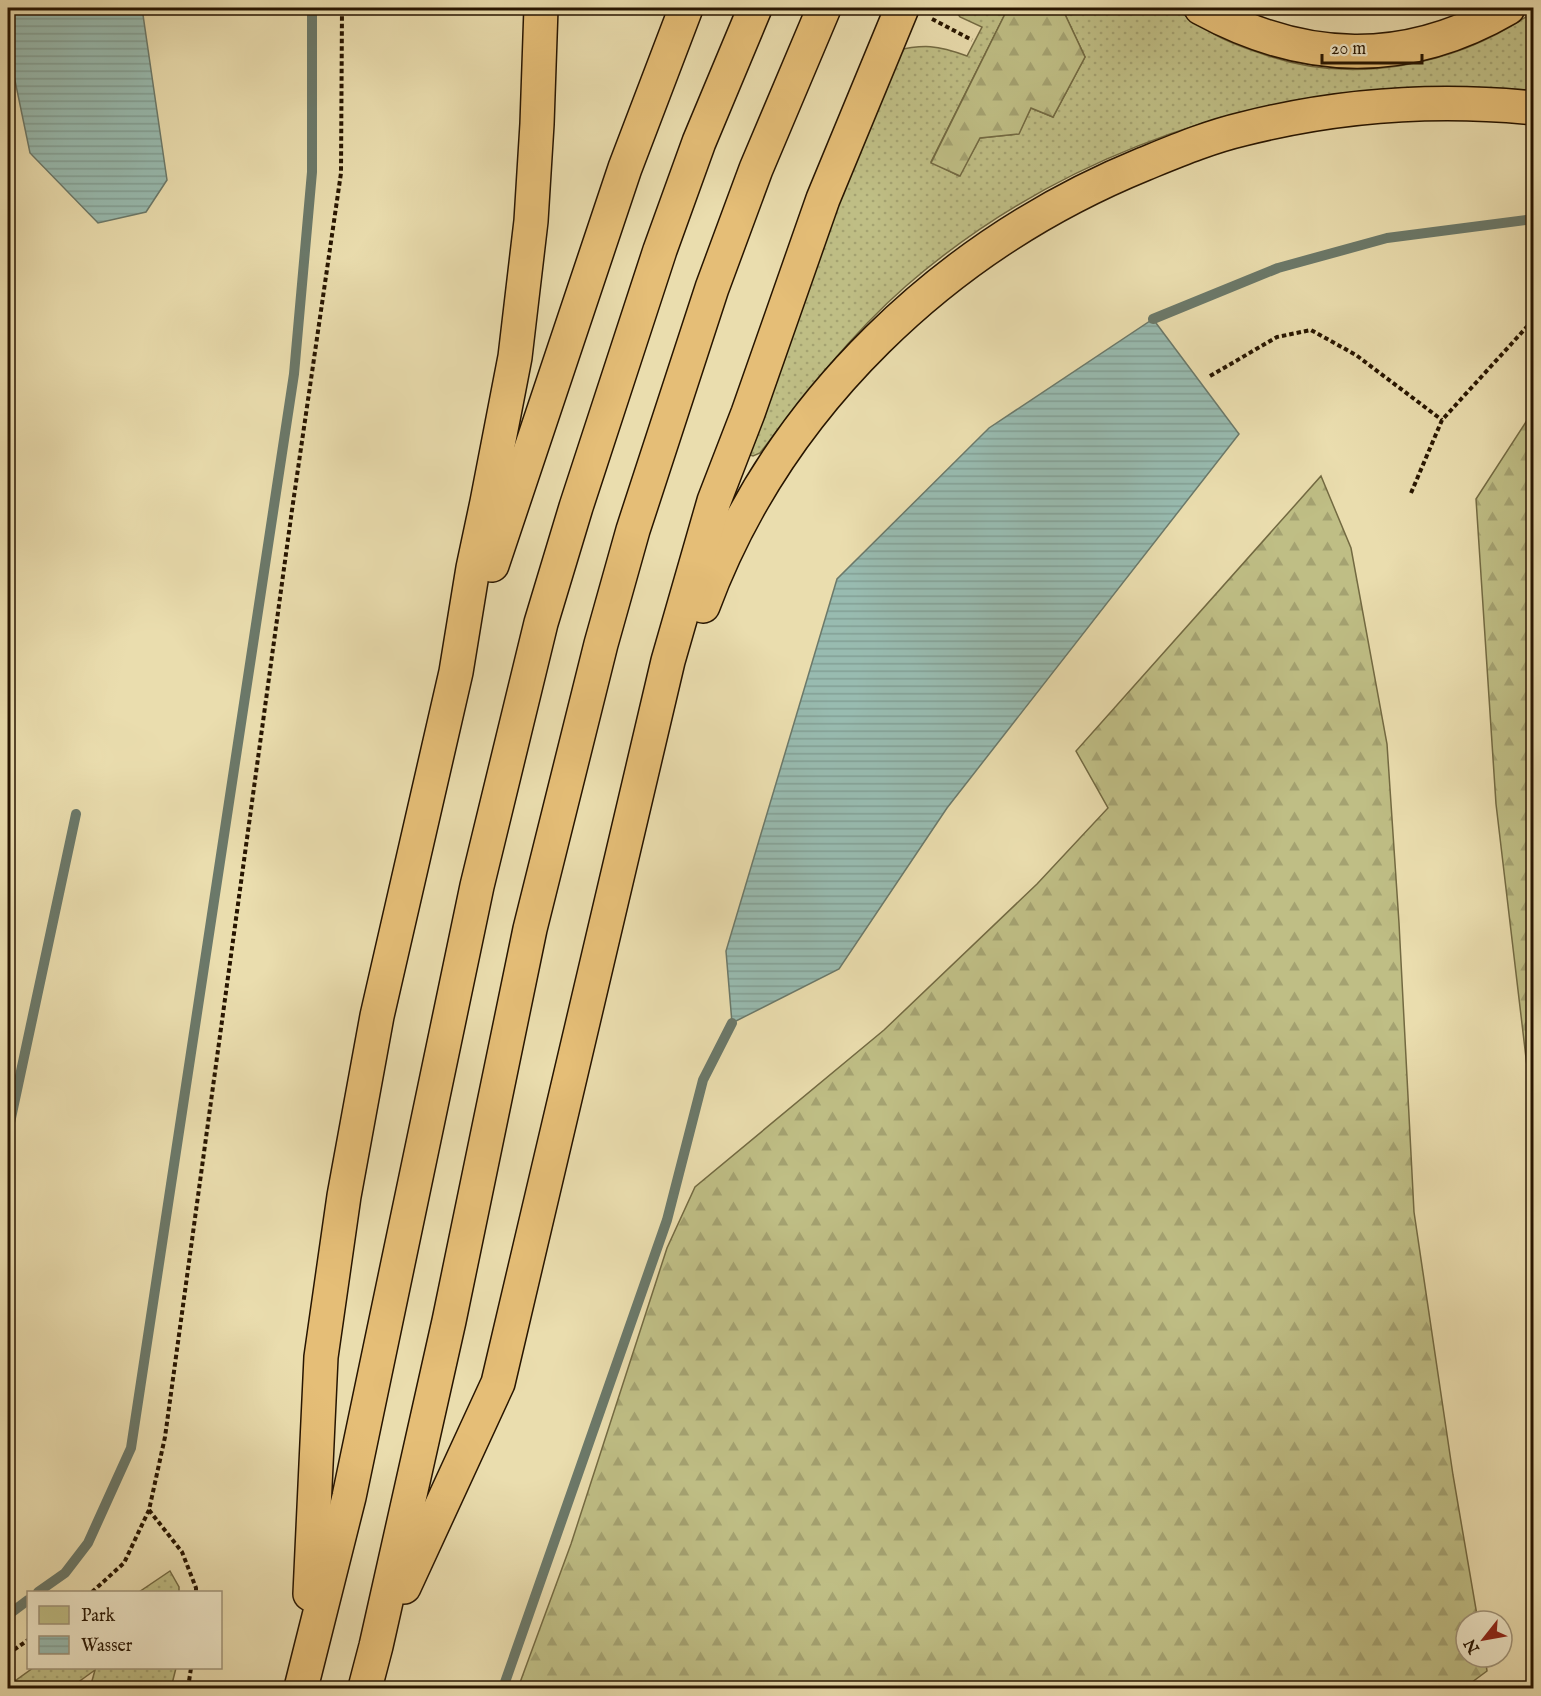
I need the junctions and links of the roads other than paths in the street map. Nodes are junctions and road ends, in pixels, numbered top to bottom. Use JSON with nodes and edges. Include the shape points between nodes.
{"nodes":[{"id":1,"x":541,"y":8,"type":"edge"},
{"id":2,"x":686,"y":8,"type":"edge"},
{"id":3,"x":755,"y":8,"type":"edge"},
{"id":4,"x":824,"y":8,"type":"edge"},
{"id":5,"x":1201,"y":8,"type":"edge"},
{"id":6,"x":1508,"y":8,"type":"edge"},
{"id":7,"x":916,"y":13,"type":"edge"},
{"id":8,"x":1533,"y":108,"type":"edge"},
{"id":9,"x":456,"y":672,"type":"junction"},
{"id":10,"x":628,"y":824,"type":"junction"},
{"id":11,"x":376,"y":1646,"type":"junction"},
{"id":12,"x":304,"y":1678,"type":"edge"},
{"id":13,"x":365,"y":1689,"type":"edge"}],
"edges":[{"from":1,"to":9,"type":"highway","via":[[537,124],[523,295]]},
{"from":2,"to":9,"type":"highway","via":[[625,168]]},
{"from":3,"to":12,"type":"highway","via":[[699,142],[660,250],[541,623],[477,886],[349,1497]]},
{"from":4,"to":11,"type":"highway","via":[[756,169],[712,288],[633,530],[530,929],[454,1298]]},
{"from":5,"to":6,"type":"highway","via":[[1264,37],[1300,47],[1376,51],[1450,35]]},
{"from":7,"to":10,"type":"highway","via":[[823,199],[714,501],[668,661]]},
{"from":8,"to":10,"type":"highway","via":[[1438,103],[1371,106],[1241,129],[1158,158],[1058,205],[1002,239],[896,320],[807,418],[735,530],[709,590]]},
{"from":9,"to":12,"type":"highway","via":[[377,1016],[339,1231],[321,1357]]},
{"from":10,"to":11,"type":"highway","via":[[498,1383]]},
{"from":11,"to":13,"type":"highway"}]}
